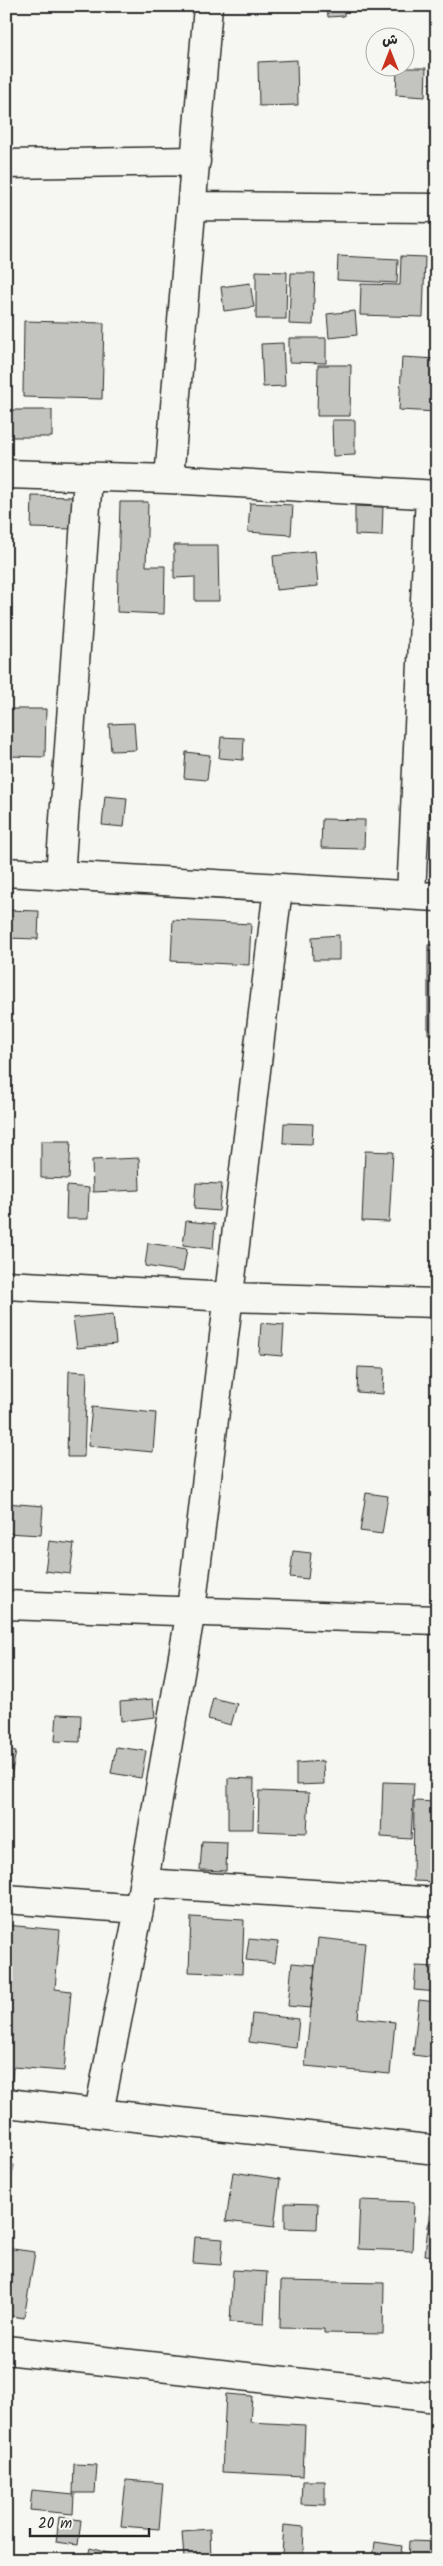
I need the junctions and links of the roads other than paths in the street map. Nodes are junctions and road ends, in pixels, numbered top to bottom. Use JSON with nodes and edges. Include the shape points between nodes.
{"nodes":[{"id":1,"x":208,"y":6,"type":"edge"},
{"id":2,"x":196,"y":161,"type":"junction"},
{"id":3,"x":6,"y":164,"type":"edge"},
{"id":4,"x":192,"y":206,"type":"junction"},
{"id":5,"x":437,"y":208,"type":"edge"},
{"id":6,"x":6,"y":474,"type":"edge"},
{"id":7,"x":88,"y":478,"type":"junction"},
{"id":8,"x":169,"y":479,"type":"junction"},
{"id":9,"x":433,"y":495,"type":"edge"},
{"id":10,"x":6,"y":872,"type":"edge"},
{"id":11,"x":60,"y":876,"type":"junction"},
{"id":12,"x":278,"y":888,"type":"junction"},
{"id":13,"x":424,"y":896,"type":"edge"},
{"id":14,"x":6,"y":1285,"type":"edge"},
{"id":15,"x":229,"y":1296,"type":"junction"},
{"id":16,"x":437,"y":1303,"type":"edge"},
{"id":17,"x":6,"y":1605,"type":"edge"},
{"id":18,"x":191,"y":1610,"type":"junction"},
{"id":19,"x":437,"y":1620,"type":"edge"},
{"id":20,"x":142,"y":1896,"type":"junction"},
{"id":21,"x":6,"y":1899,"type":"edge"},
{"id":22,"x":437,"y":1902,"type":"edge"},
{"id":23,"x":6,"y":2103,"type":"edge"},
{"id":24,"x":99,"y":2112,"type":"junction"},
{"id":25,"x":437,"y":2150,"type":"edge"},
{"id":26,"x":6,"y":2350,"type":"edge"},
{"id":27,"x":437,"y":2398,"type":"edge"}],
"edges":[{"from":1,"to":2,"type":"street"},
{"from":2,"to":3,"type":"street"},
{"from":2,"to":4,"type":"street"},
{"from":4,"to":5,"type":"street"},
{"from":4,"to":8,"type":"street"},
{"from":6,"to":7,"type":"street"},
{"from":7,"to":8,"type":"street"},
{"from":7,"to":11,"type":"street"},
{"from":8,"to":9,"type":"street"},
{"from":9,"to":13,"type":"street"},
{"from":10,"to":11,"type":"street"},
{"from":11,"to":12,"type":"street"},
{"from":12,"to":13,"type":"street"},
{"from":12,"to":15,"type":"street"},
{"from":14,"to":15,"type":"street"},
{"from":15,"to":16,"type":"street"},
{"from":15,"to":18,"type":"street"},
{"from":17,"to":18,"type":"street"},
{"from":18,"to":19,"type":"street"},
{"from":18,"to":20,"type":"street"},
{"from":20,"to":21,"type":"street"},
{"from":20,"to":22,"type":"street"},
{"from":20,"to":24,"type":"street"},
{"from":23,"to":24,"type":"street"},
{"from":24,"to":25,"type":"street"},
{"from":26,"to":27,"type":"street"}]}
